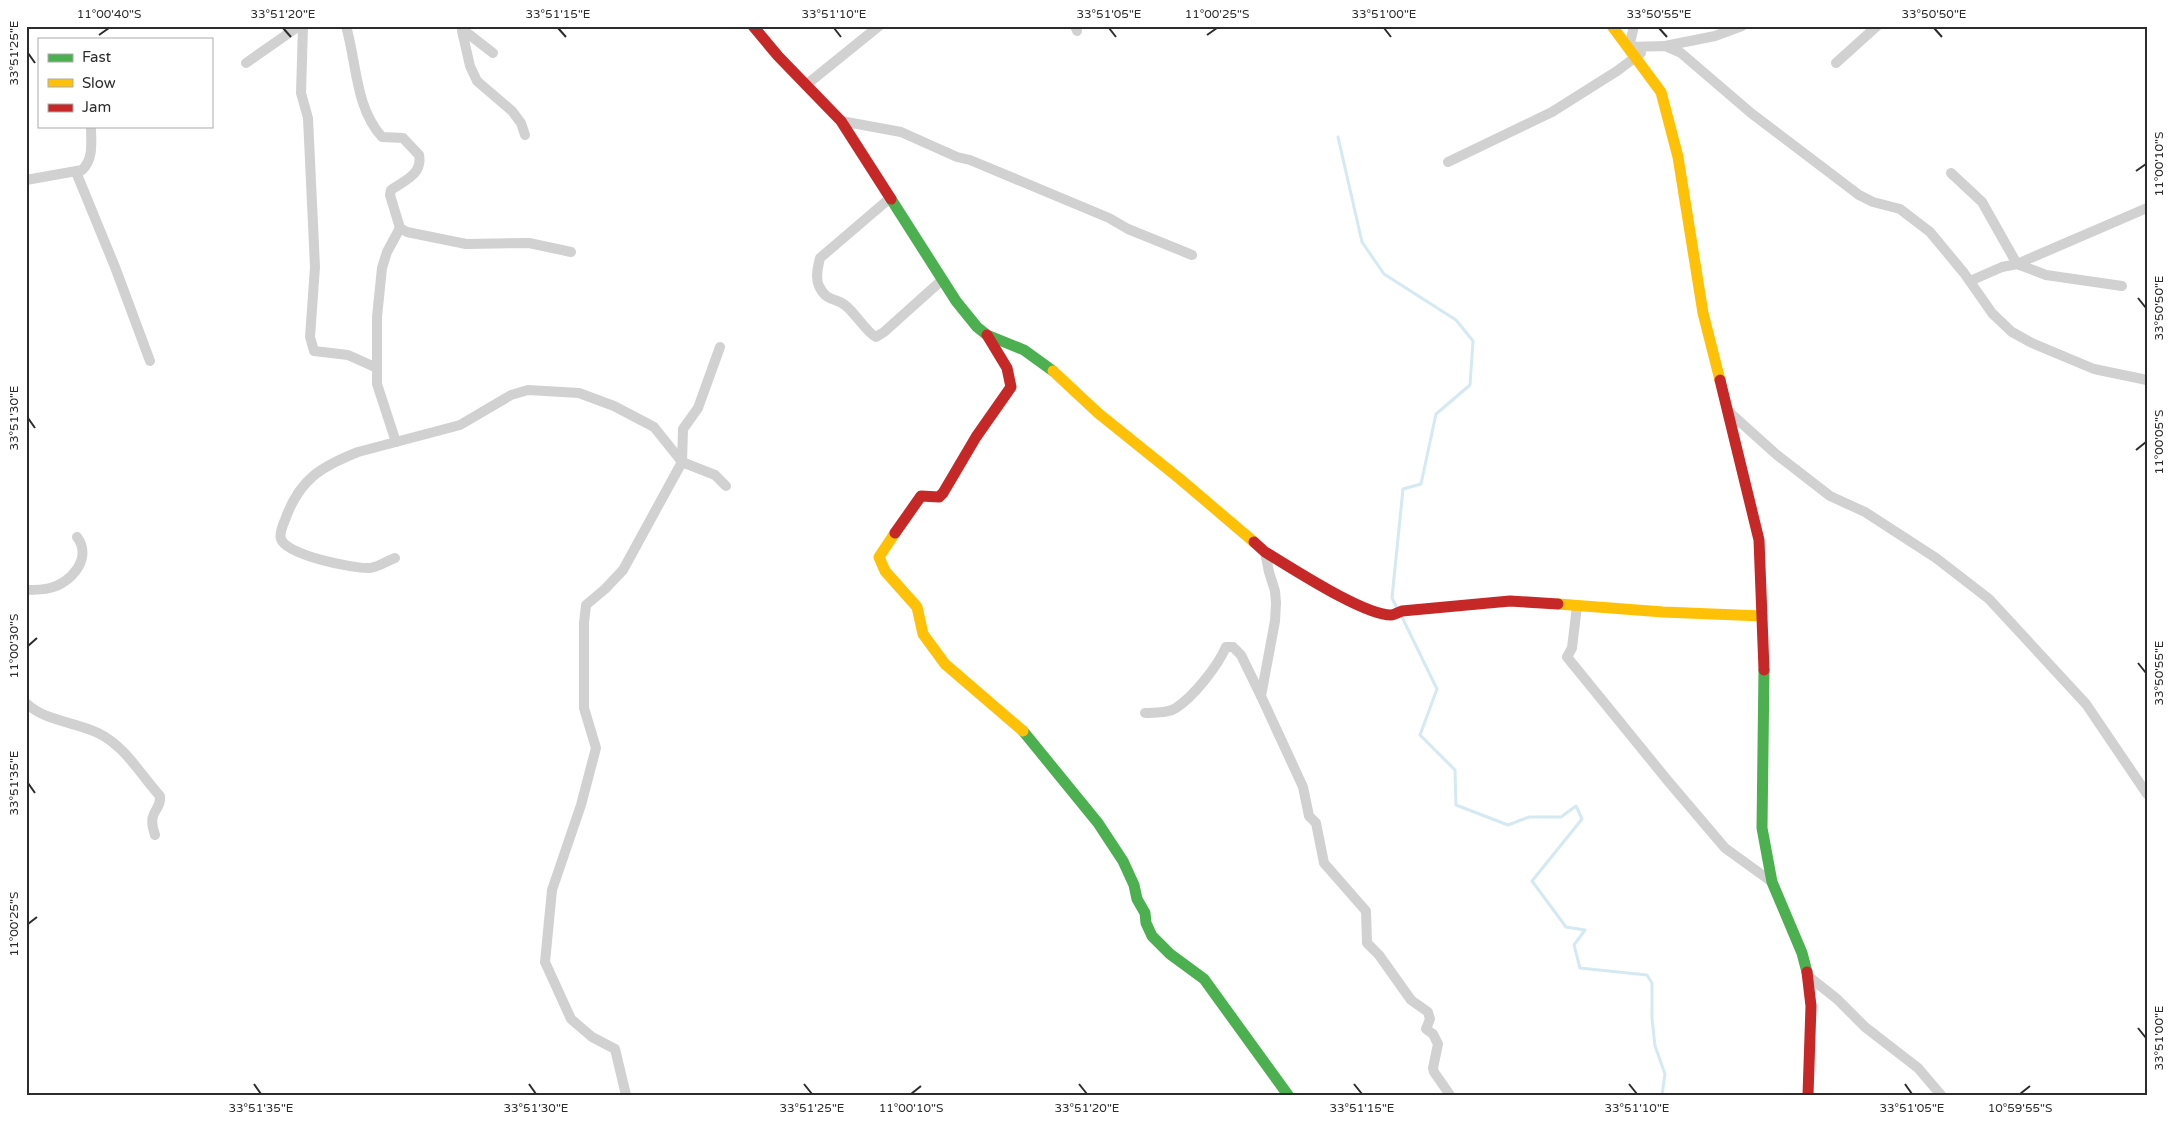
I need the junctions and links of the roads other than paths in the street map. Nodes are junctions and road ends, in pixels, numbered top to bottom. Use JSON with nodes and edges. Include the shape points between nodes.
{"nodes":[{"id":1,"x":299,"y":26,"type":"edge"},
{"id":2,"x":303,"y":26,"type":"edge"},
{"id":3,"x":346,"y":26,"type":"edge"},
{"id":4,"x":753,"y":26,"type":"edge"},
{"id":5,"x":879,"y":26,"type":"edge"},
{"id":6,"x":1612,"y":26,"type":"edge"},
{"id":7,"x":1634,"y":26,"type":"edge"},
{"id":8,"x":1742,"y":26,"type":"edge"},
{"id":9,"x":1877,"y":26,"type":"edge"},
{"id":10,"x":461,"y":28,"type":"edge"},
{"id":11,"x":1650,"y":46,"type":"junction"},
{"id":12,"x":1665,"y":46,"type":"junction"},
{"id":13,"x":1629,"y":47,"type":"junction"},
{"id":14,"x":493,"y":53,"type":"dead end"},
{"id":15,"x":1636,"y":57,"type":"junction"},
{"id":16,"x":246,"y":63,"type":"dead end"},
{"id":17,"x":1836,"y":63,"type":"dead end"},
{"id":18,"x":806,"y":85,"type":"junction"},
{"id":19,"x":841,"y":121,"type":"junction"},
{"id":20,"x":91,"y":128,"type":"edge"},
{"id":21,"x":525,"y":135,"type":"dead end"},
{"id":22,"x":1448,"y":162,"type":"dead end"},
{"id":23,"x":76,"y":172,"type":"junction"},
{"id":24,"x":1951,"y":173,"type":"dead end"},
{"id":25,"x":26,"y":180,"type":"edge"},
{"id":26,"x":890,"y":199,"type":"junction"},
{"id":27,"x":2147,"y":208,"type":"edge"},
{"id":28,"x":400,"y":228,"type":"junction"},
{"id":29,"x":571,"y":252,"type":"dead end"},
{"id":30,"x":1192,"y":255,"type":"dead end"},
{"id":31,"x":2017,"y":264,"type":"junction"},
{"id":32,"x":942,"y":280,"type":"junction"},
{"id":33,"x":1970,"y":281,"type":"junction"},
{"id":34,"x":2122,"y":286,"type":"dead end"},
{"id":35,"x":987,"y":335,"type":"junction"},
{"id":36,"x":720,"y":347,"type":"dead end"},
{"id":37,"x":150,"y":361,"type":"dead end"},
{"id":38,"x":377,"y":368,"type":"junction"},
{"id":39,"x":2147,"y":380,"type":"edge"},
{"id":40,"x":1728,"y":411,"type":"junction"},
{"id":41,"x":396,"y":442,"type":"junction"},
{"id":42,"x":682,"y":462,"type":"junction"},
{"id":43,"x":726,"y":486,"type":"dead end"},
{"id":44,"x":77,"y":538,"type":"dead end"},
{"id":45,"x":1265,"y":552,"type":"junction"},
{"id":46,"x":395,"y":558,"type":"dead end"},
{"id":47,"x":26,"y":590,"type":"edge"},
{"id":48,"x":1576,"y":606,"type":"junction"},
{"id":49,"x":1762,"y":616,"type":"junction"},
{"id":50,"x":1261,"y":696,"type":"junction"},
{"id":51,"x":26,"y":703,"type":"edge"},
{"id":52,"x":1145,"y":713,"type":"dead end"},
{"id":53,"x":2147,"y":794,"type":"edge"},
{"id":54,"x":155,"y":835,"type":"dead end"},
{"id":55,"x":1772,"y":882,"type":"junction"},
{"id":56,"x":1808,"y":976,"type":"junction"},
{"id":57,"x":1808,"y":1094,"type":"edge"},
{"id":58,"x":626,"y":1095,"type":"edge"},
{"id":59,"x":1288,"y":1095,"type":"edge"},
{"id":60,"x":1450,"y":1095,"type":"edge"},
{"id":61,"x":1941,"y":1095,"type":"edge"}],
"edges":[{"from":1,"to":16,"type":"street"},
{"from":2,"to":38,"type":"street","via":[[301,93],[308,118],[315,267],[311,348],[327,354],[348,355]]},
{"from":3,"to":28,"type":"street","via":[[361,100],[369,120],[382,138],[403,138],[419,155],[420,161],[413,176],[391,190]]},
{"from":4,"to":18,"type":"street"},
{"from":5,"to":18,"type":"street"},
{"from":6,"to":13,"type":"street"},
{"from":7,"to":13,"type":"street"},
{"from":8,"to":12,"type":"street","via":[[1715,36]]},
{"from":9,"to":17,"type":"street"},
{"from":10,"to":14,"type":"street"},
{"from":10,"to":21,"type":"street","via":[[477,81],[512,111]]},
{"from":11,"to":12,"type":"street"},
{"from":11,"to":13,"type":"street"},
{"from":11,"to":15,"type":"street"},
{"from":12,"to":33,"type":"street","via":[[1681,53],[1751,113],[1859,195],[1900,209],[1930,232]]},
{"from":13,"to":15,"type":"street"},
{"from":15,"to":22,"type":"street","via":[[1552,112]]},
{"from":15,"to":40,"type":"street","via":[[1660,92],[1678,157],[1703,313]]},
{"from":18,"to":19,"type":"street"},
{"from":19,"to":26,"type":"street"},
{"from":19,"to":30,"type":"street","via":[[901,132]]},
{"from":20,"to":23,"type":"street","via":[[92,148],[88,164]]},
{"from":23,"to":25,"type":"street"},
{"from":23,"to":37,"type":"street"},
{"from":24,"to":31,"type":"street","via":[[1982,202]]},
{"from":26,"to":32,"type":"street"},
{"from":26,"to":32,"type":"street","via":[[820,258],[818,285],[828,298],[844,304],[860,318],[870,335],[876,337]]},
{"from":27,"to":31,"type":"street"},
{"from":28,"to":29,"type":"street","via":[[466,244],[528,243]]},
{"from":28,"to":38,"type":"street","via":[[382,268],[377,317]]},
{"from":31,"to":33,"type":"street"},
{"from":31,"to":34,"type":"street","via":[[2046,275]]},
{"from":32,"to":35,"type":"street","via":[[977,327]]},
{"from":33,"to":39,"type":"street","via":[[1992,313],[2012,332],[2094,368]]},
{"from":35,"to":45,"type":"street","via":[[1024,350],[1058,375],[1098,413]]},
{"from":35,"to":59,"type":"street","via":[[1009,374],[1011,387],[973,442],[947,490],[939,497],[922,496],[879,557],[885,571],[917,607],[923,634],[945,664],[1018,726],[1098,824],[1123,861],[1152,936],[1204,979]]},
{"from":36,"to":42,"type":"street","via":[[698,408],[683,429]]},
{"from":38,"to":41,"type":"street","via":[[377,384]]},
{"from":40,"to":49,"type":"street","via":[[1759,540]]},
{"from":40,"to":53,"type":"street","via":[[1777,456],[1830,496],[1865,512],[1896,532],[1989,599],[2086,704]]},
{"from":41,"to":42,"type":"street","via":[[460,425],[511,395],[528,390],[579,393],[614,406],[654,427]]},
{"from":41,"to":46,"type":"street","via":[[344,458],[306,482],[292,501],[281,533],[281,539],[287,546],[357,568],[373,568]]},
{"from":42,"to":43,"type":"street","via":[[715,475]]},
{"from":42,"to":58,"type":"street","via":[[623,570],[586,605],[584,708],[596,748],[581,805],[552,890],[545,962],[571,1019],[592,1037],[615,1049]]},
{"from":44,"to":47,"type":"street","via":[[83,557],[78,569],[63,583],[51,588]]},
{"from":45,"to":48,"type":"street","via":[[1373,611],[1397,613],[1510,601]]},
{"from":45,"to":50,"type":"street","via":[[1276,603]]},
{"from":48,"to":49,"type":"street"},
{"from":48,"to":55,"type":"street","via":[[1572,648],[1566,657],[1726,848]]},
{"from":49,"to":55,"type":"street","via":[[1762,828]]},
{"from":50,"to":52,"type":"street","via":[[1241,655],[1233,647],[1226,647],[1208,676],[1176,708]]},
{"from":50,"to":60,"type":"street","via":[[1303,787],[1309,816],[1316,823],[1324,863],[1366,911],[1367,944],[1379,955],[1411,1000],[1428,1012],[1430,1019],[1426,1029],[1438,1044],[1434,1072]]},
{"from":51,"to":54,"type":"street","via":[[49,716],[98,733],[125,752],[160,796],[151,822]]},
{"from":55,"to":56,"type":"street","via":[[1802,953]]},
{"from":56,"to":57,"type":"street","via":[[1811,1006]]},
{"from":56,"to":61,"type":"street","via":[[1865,1027],[1918,1068]]}]}
